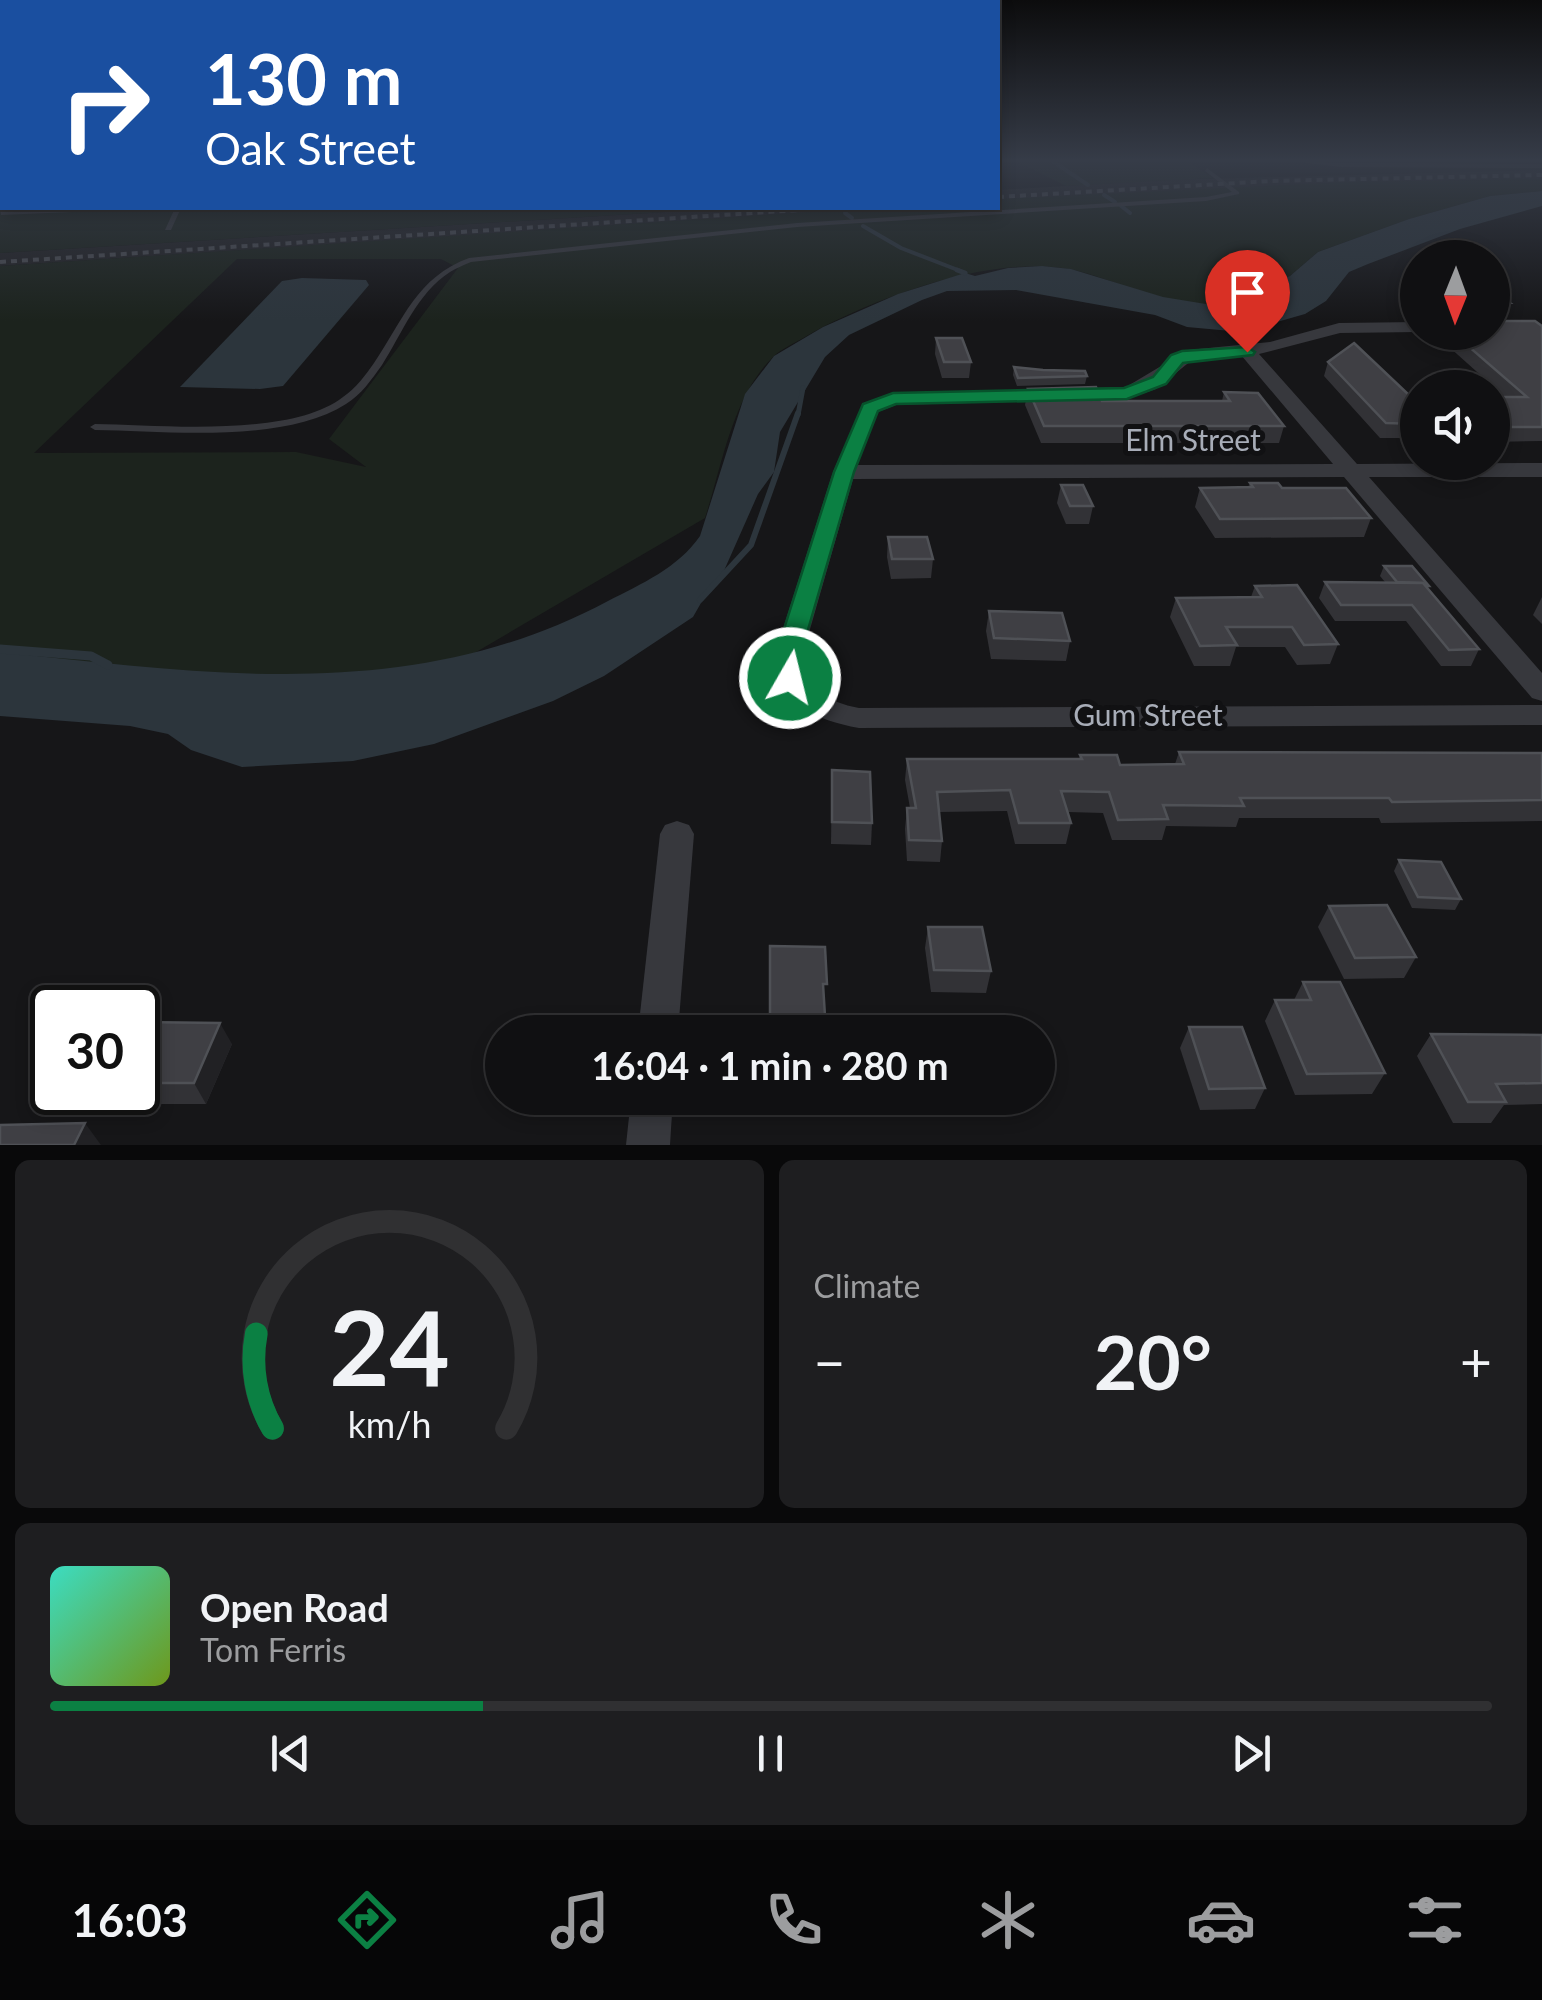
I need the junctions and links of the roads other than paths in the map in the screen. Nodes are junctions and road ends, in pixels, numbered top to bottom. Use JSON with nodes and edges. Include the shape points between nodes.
{"nodes":[{"id":1,"x":175,"y":213,"type":"edge"},
{"id":2,"x":984,"y":213,"type":"edge"},
{"id":3,"x":168,"y":228,"type":"dead end"},
{"id":4,"x":1400,"y":326,"type":"edge"},
{"id":5,"x":1247,"y":352,"type":"junction"},
{"id":6,"x":95,"y":426,"type":"dead end"},
{"id":7,"x":1542,"y":470,"type":"edge"},
{"id":8,"x":1349,"y":471,"type":"junction"},
{"id":9,"x":844,"y":472,"type":"junction"},
{"id":10,"x":1542,"y":691,"type":"edge"},
{"id":11,"x":1542,"y":715,"type":"edge"},
{"id":12,"x":677,"y":834,"type":"dead end"},
{"id":13,"x":660,"y":1015,"type":"edge"},
{"id":14,"x":651,"y":1115,"type":"edge"},
{"id":15,"x":648,"y":1145,"type":"edge"}],
"edges":[{"from":1,"to":3,"type":"lane"},
{"from":2,"to":6,"type":"lane","via":[[760,228],[468,260],[438,273],[345,401],[302,418],[254,426]]},
{"from":4,"to":5,"type":"street","via":[[1338,328]]},
{"from":5,"to":8,"type":"street"},
{"from":5,"to":9,"type":"street","via":[[1188,355],[1160,381],[1127,394],[893,398],[870,408]]},
{"from":7,"to":8,"type":"street","name":"Elm Street"},
{"from":8,"to":9,"type":"street","name":"Elm Street"},
{"from":8,"to":10,"type":"street"},
{"from":9,"to":11,"type":"street","name":"Gum Street","via":[[788,657],[790,678],[805,698],[834,714]]},
{"from":12,"to":13,"type":"street"},
{"from":14,"to":15,"type":"street"}]}
